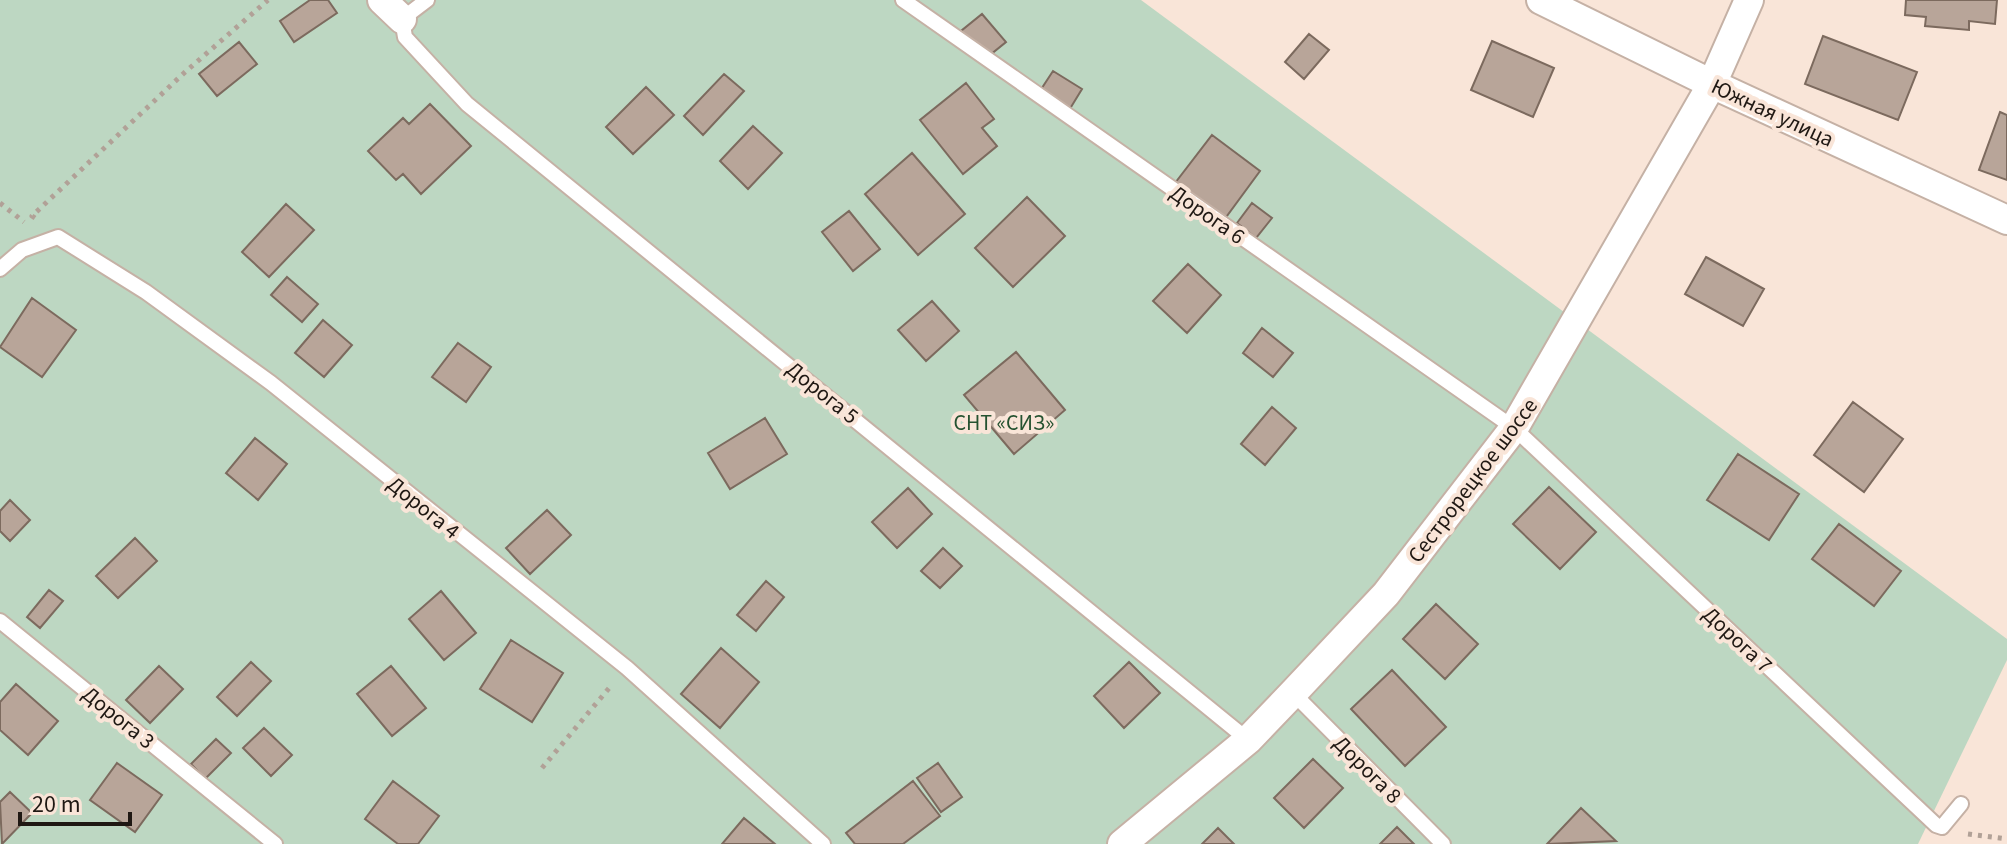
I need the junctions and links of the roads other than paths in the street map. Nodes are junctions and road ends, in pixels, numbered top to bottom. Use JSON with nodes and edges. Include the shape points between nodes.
{"nodes":[{"id":1,"x":427,"y":0,"type":"edge"},
{"id":2,"x":903,"y":0,"type":"edge"},
{"id":3,"x":1541,"y":0,"type":"edge"},
{"id":4,"x":1749,"y":0,"type":"edge"},
{"id":5,"x":396,"y":19,"type":"edge"},
{"id":6,"x":1712,"y":84,"type":"junction"},
{"id":7,"x":2007,"y":220,"type":"edge"},
{"id":8,"x":0,"y":269,"type":"edge"},
{"id":9,"x":1514,"y":428,"type":"junction"},
{"id":10,"x":0,"y":621,"type":"edge"},
{"id":11,"x":1293,"y":693,"type":"junction"},
{"id":12,"x":1248,"y":740,"type":"junction"},
{"id":13,"x":1961,"y":804,"type":"dead end"},
{"id":14,"x":275,"y":844,"type":"edge"},
{"id":15,"x":823,"y":844,"type":"edge"},
{"id":16,"x":1122,"y":844,"type":"edge"},
{"id":17,"x":1443,"y":844,"type":"edge"}],
"edges":[{"from":1,"to":5,"type":"lane"},
{"from":2,"to":9,"type":"lane","name":"Дорога 6"},
{"from":3,"to":6,"type":"street","name":"Южная улица"},
{"from":4,"to":6,"type":"street","name":"Сестрорецкое шоссе"},
{"from":5,"to":12,"type":"lane","name":"Дорога 5","via":[[467,104]]},
{"from":6,"to":7,"type":"street","name":"Южная улица"},
{"from":6,"to":9,"type":"street","name":"Сестрорецкое шоссе"},
{"from":8,"to":15,"type":"lane","name":"Дорога 4","via":[[22,250],[58,237],[146,292],[271,383],[627,668]]},
{"from":9,"to":11,"type":"street","name":"Сестрорецкое шоссе","via":[[1386,594]]},
{"from":9,"to":13,"type":"lane","name":"Дорога 7","via":[[1918,808],[1942,827]]},
{"from":10,"to":14,"type":"lane","name":"Дорога 3"},
{"from":11,"to":12,"type":"street","name":"Сестрорецкое шоссе"},
{"from":11,"to":17,"type":"lane","name":"Дорога 8"},
{"from":12,"to":16,"type":"street","name":"Сестрорецкое шоссе"}]}
